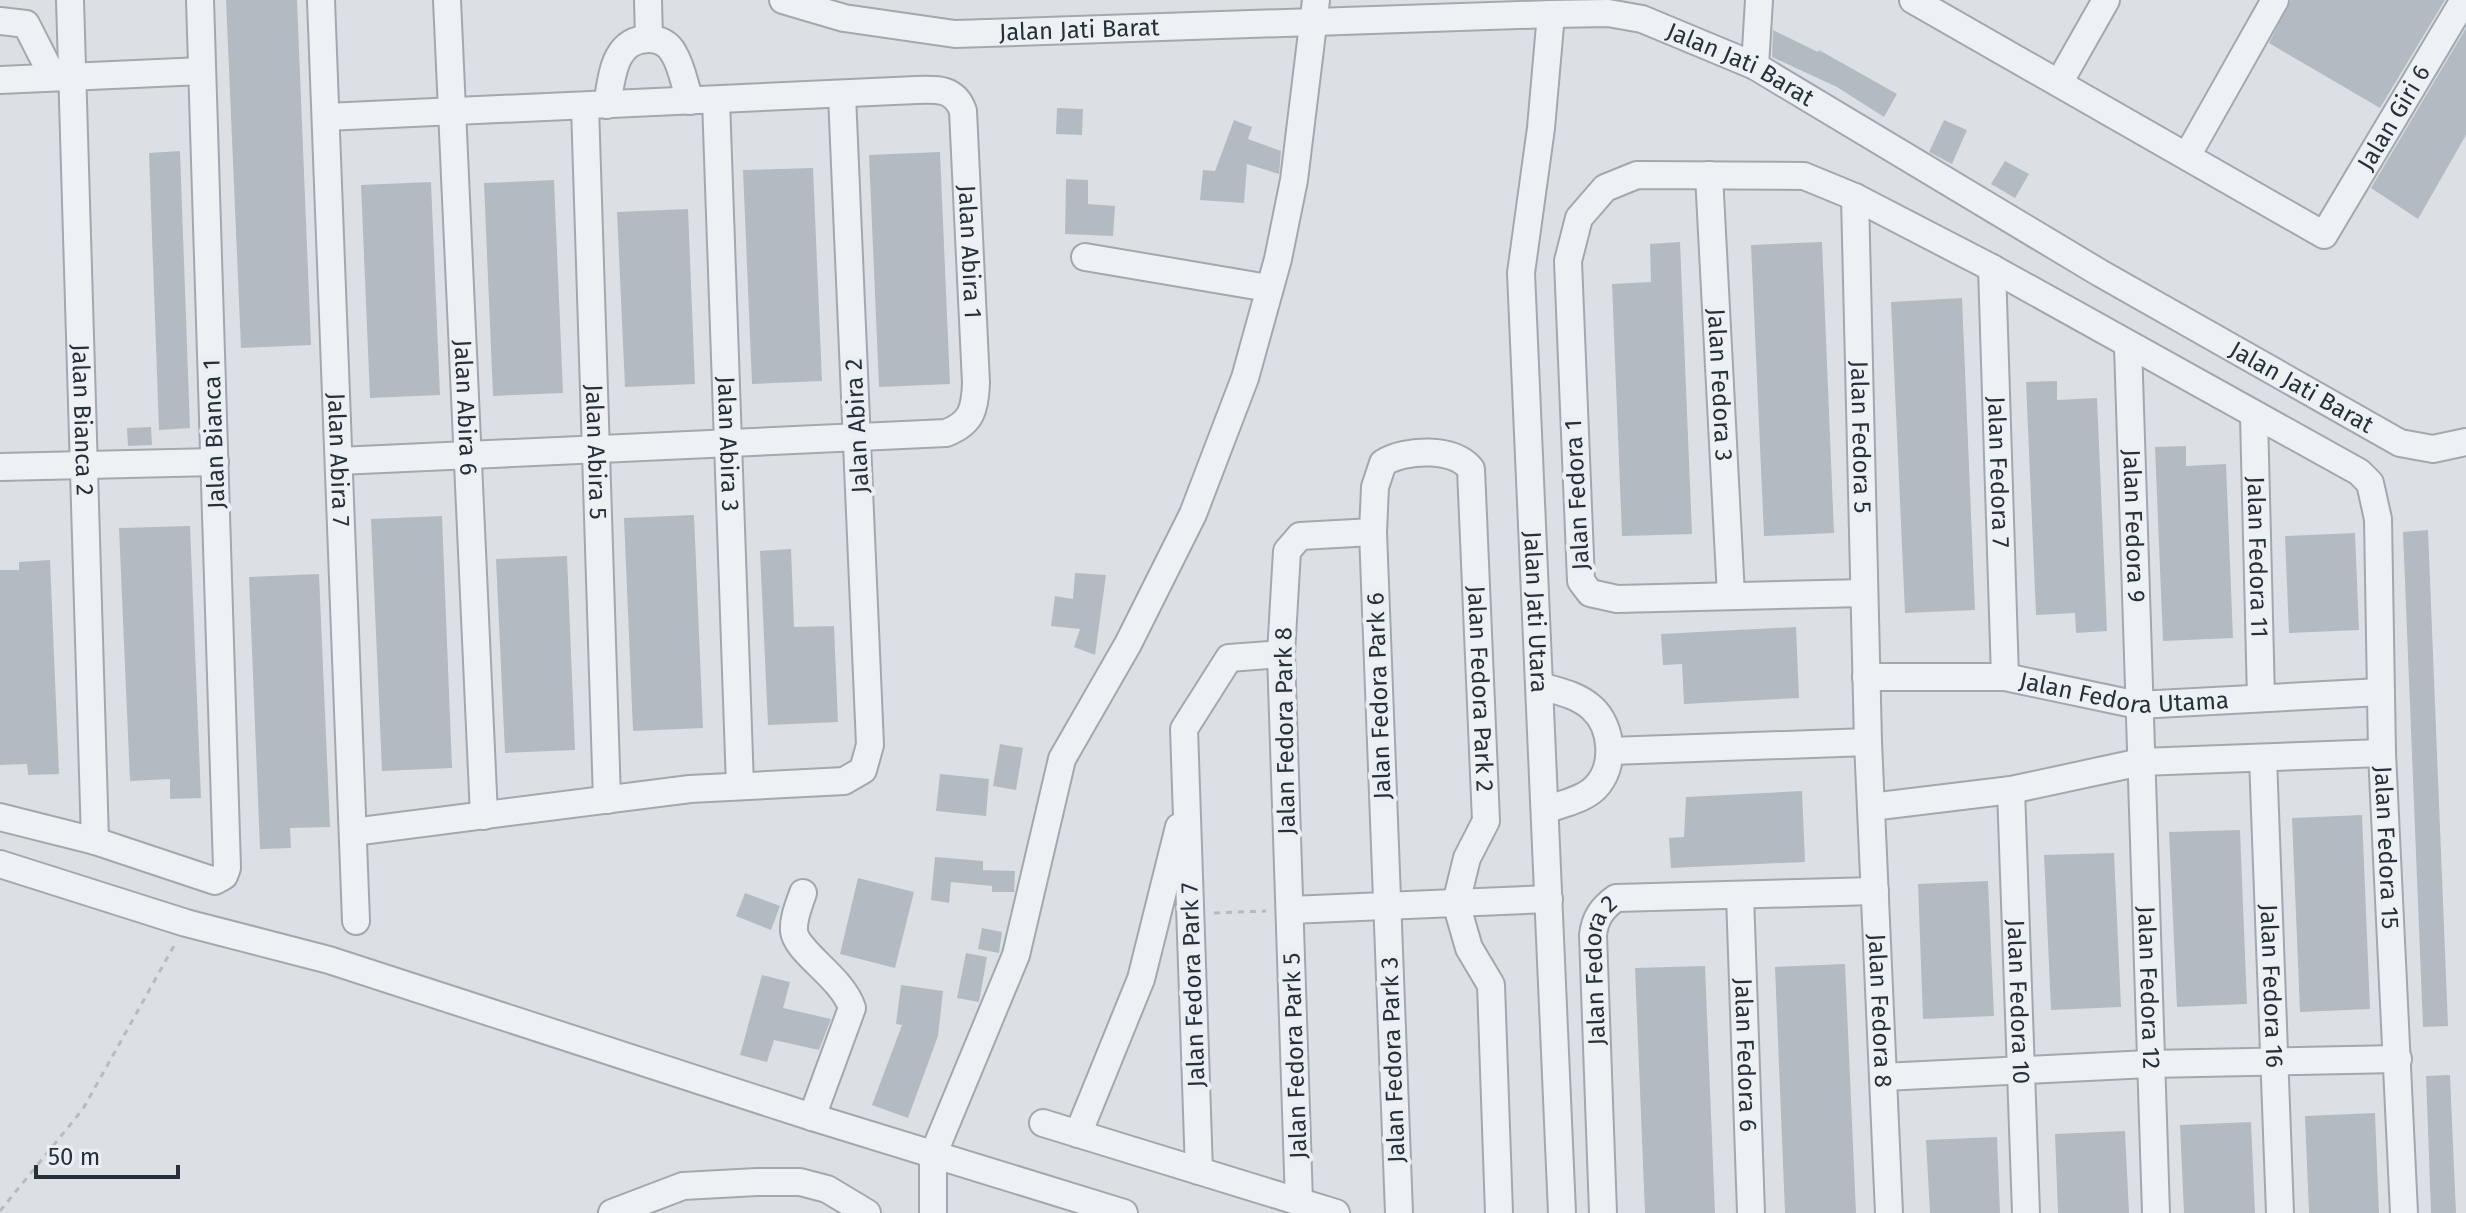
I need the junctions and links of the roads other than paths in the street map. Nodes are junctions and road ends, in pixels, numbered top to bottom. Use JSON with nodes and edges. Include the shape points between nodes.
{"nodes":[{"id":1,"x":70,"y":0,"type":"edge"},
{"id":2,"x":200,"y":0,"type":"edge"},
{"id":3,"x":321,"y":0,"type":"edge"},
{"id":4,"x":447,"y":0,"type":"edge"},
{"id":5,"x":648,"y":0,"type":"edge"},
{"id":6,"x":783,"y":0,"type":"edge"},
{"id":7,"x":2106,"y":0,"type":"edge"},
{"id":8,"x":2275,"y":0,"type":"edge"},
{"id":9,"x":2464,"y":0,"type":"edge"},
{"id":10,"x":1922,"y":2,"type":"edge"},
{"id":11,"x":1760,"y":7,"type":"edge"},
{"id":12,"x":1314,"y":12,"type":"edge"},
{"id":13,"x":10,"y":14,"type":"edge"},
{"id":14,"x":1551,"y":14,"type":"junction"},
{"id":15,"x":649,"y":39,"type":"junction"},
{"id":16,"x":1755,"y":66,"type":"junction"},
{"id":17,"x":202,"y":71,"type":"junction"},
{"id":18,"x":63,"y":78,"type":"junction"},
{"id":19,"x":0,"y":80,"type":"edge"},
{"id":20,"x":2059,"y":83,"type":"junction"},
{"id":21,"x":842,"y":95,"type":"junction"},
{"id":22,"x":703,"y":101,"type":"junction"},
{"id":23,"x":596,"y":105,"type":"junction"},
{"id":24,"x":452,"y":112,"type":"junction"},
{"id":25,"x":326,"y":117,"type":"junction"},
{"id":26,"x":2187,"y":156,"type":"junction"},
{"id":27,"x":1709,"y":175,"type":"junction"},
{"id":28,"x":1855,"y":197,"type":"junction"},
{"id":29,"x":1085,"y":257,"type":"dead end"},
{"id":30,"x":1992,"y":268,"type":"junction"},
{"id":31,"x":1268,"y":288,"type":"junction"},
{"id":32,"x":2128,"y":346,"type":"junction"},
{"id":33,"x":2254,"y":417,"type":"junction"},
{"id":34,"x":857,"y":439,"type":"junction"},
{"id":35,"x":2466,"y":442,"type":"edge"},
{"id":36,"x":728,"y":445,"type":"junction"},
{"id":37,"x":596,"y":450,"type":"junction"},
{"id":38,"x":468,"y":456,"type":"junction"},
{"id":39,"x":339,"y":461,"type":"junction"},
{"id":40,"x":215,"y":462,"type":"junction"},
{"id":41,"x":84,"y":464,"type":"junction"},
{"id":42,"x":0,"y":467,"type":"edge"},
{"id":43,"x":1375,"y":487,"type":"joint"},
{"id":44,"x":1373,"y":532,"type":"junction"},
{"id":45,"x":1864,"y":593,"type":"junction"},
{"id":46,"x":1731,"y":596,"type":"junction"},
{"id":47,"x":1281,"y":654,"type":"junction"},
{"id":48,"x":1866,"y":677,"type":"junction"},
{"id":49,"x":2005,"y":677,"type":"junction"},
{"id":50,"x":1540,"y":686,"type":"junction"},
{"id":51,"x":2381,"y":692,"type":"junction"},
{"id":52,"x":2261,"y":698,"type":"junction"},
{"id":53,"x":2138,"y":705,"type":"junction"},
{"id":54,"x":1868,"y":742,"type":"junction"},
{"id":55,"x":1610,"y":751,"type":"junction"},
{"id":56,"x":2382,"y":753,"type":"junction"},
{"id":57,"x":2263,"y":758,"type":"junction"},
{"id":58,"x":2141,"y":762,"type":"junction"},
{"id":59,"x":740,"y":786,"type":"junction"},
{"id":60,"x":2011,"y":790,"type":"junction"},
{"id":61,"x":1186,"y":798,"type":"junction"},
{"id":62,"x":607,"y":800,"type":"junction"},
{"id":63,"x":1871,"y":807,"type":"junction"},
{"id":64,"x":1545,"y":810,"type":"junction"},
{"id":65,"x":484,"y":816,"type":"junction"},
{"id":66,"x":0,"y":817,"type":"edge"},
{"id":67,"x":353,"y":832,"type":"junction"},
{"id":68,"x":95,"y":841,"type":"junction"},
{"id":69,"x":0,"y":864,"type":"edge"},
{"id":70,"x":1875,"y":891,"type":"junction"},
{"id":71,"x":803,"y":893,"type":"dead end"},
{"id":72,"x":1740,"y":895,"type":"junction"},
{"id":73,"x":1549,"y":899,"type":"junction"},
{"id":74,"x":1456,"y":903,"type":"junction"},
{"id":75,"x":1387,"y":906,"type":"junction"},
{"id":76,"x":1290,"y":910,"type":"junction"},
{"id":77,"x":356,"y":921,"type":"dead end"},
{"id":78,"x":2398,"y":1059,"type":"junction"},
{"id":79,"x":2273,"y":1062,"type":"junction"},
{"id":80,"x":2149,"y":1064,"type":"junction"},
{"id":81,"x":2022,"y":1069,"type":"junction"},
{"id":82,"x":1883,"y":1077,"type":"junction"},
{"id":83,"x":812,"y":1117,"type":"junction"},
{"id":84,"x":1043,"y":1123,"type":"dead end"},
{"id":85,"x":1078,"y":1134,"type":"junction"},
{"id":86,"x":933,"y":1155,"type":"junction"},
{"id":87,"x":1199,"y":1171,"type":"junction"},
{"id":88,"x":1299,"y":1202,"type":"junction"},
{"id":89,"x":612,"y":1213,"type":"edge"},
{"id":90,"x":867,"y":1213,"type":"edge"},
{"id":91,"x":933,"y":1213,"type":"edge"},
{"id":92,"x":1124,"y":1213,"type":"edge"},
{"id":93,"x":1336,"y":1213,"type":"edge"},
{"id":94,"x":1399,"y":1213,"type":"edge"},
{"id":95,"x":1499,"y":1213,"type":"edge"},
{"id":96,"x":1562,"y":1213,"type":"edge"},
{"id":97,"x":1603,"y":1213,"type":"edge"},
{"id":98,"x":1751,"y":1213,"type":"edge"},
{"id":99,"x":1889,"y":1213,"type":"edge"},
{"id":100,"x":2026,"y":1213,"type":"edge"},
{"id":101,"x":2156,"y":1213,"type":"edge"},
{"id":102,"x":2280,"y":1213,"type":"edge"},
{"id":103,"x":2404,"y":1213,"type":"edge"}],
"edges":[{"from":1,"to":18,"type":"street","name":"Jalan Bianca 2"},
{"from":2,"to":17,"type":"street","name":"Jalan Bianca 1"},
{"from":3,"to":25,"type":"street","name":"Jalan Abira 7"},
{"from":4,"to":24,"type":"street","name":"Jalan Abira 6"},
{"from":5,"to":15,"type":"street"},
{"from":6,"to":12,"type":"street","name":"Jalan Jati Barat","via":[[844,18],[955,34]]},
{"from":7,"to":20,"type":"street"},
{"from":8,"to":26,"type":"street"},
{"from":9,"to":26,"type":"street","name":"Jalan Giri 6","via":[[2324,235]]},
{"from":10,"to":20,"type":"street"},
{"from":11,"to":16,"type":"street"},
{"from":12,"to":14,"type":"street","name":"Jalan Jati Barat"},
{"from":12,"to":31,"type":"street","via":[[1294,180]]},
{"from":13,"to":18,"type":"street","via":[[26,24]]},
{"from":14,"to":16,"type":"street","name":"Jalan Jati Barat","via":[[1608,13],[1642,19]]},
{"from":14,"to":50,"type":"street","name":"Jalan Jati Utara","via":[[1521,273]]},
{"from":15,"to":22,"type":"street","name":"Jalan Abira 3","via":[[660,40],[674,53]]},
{"from":15,"to":23,"type":"street","name":"Jalan Abira 5","via":[[635,40],[618,57]]},
{"from":16,"to":35,"type":"street","name":"Jalan Jati Barat","via":[[2100,273],[2400,443],[2433,449]]},
{"from":17,"to":18,"type":"street"},
{"from":17,"to":40,"type":"street","name":"Jalan Bianca 1"},
{"from":18,"to":19,"type":"street"},
{"from":18,"to":41,"type":"street","name":"Jalan Bianca 2"},
{"from":20,"to":26,"type":"street"},
{"from":21,"to":22,"type":"street"},
{"from":21,"to":34,"type":"street","name":"Jalan Abira 2"},
{"from":21,"to":34,"type":"street","name":"Jalan Abira 1","via":[[937,89],[959,98],[963,111],[975,408],[963,425],[946,433]]},
{"from":22,"to":23,"type":"street"},
{"from":22,"to":36,"type":"street","name":"Jalan Abira 3"},
{"from":23,"to":24,"type":"street"},
{"from":23,"to":37,"type":"street","name":"Jalan Abira 5"},
{"from":24,"to":25,"type":"street"},
{"from":24,"to":38,"type":"street","name":"Jalan Abira 6"},
{"from":25,"to":39,"type":"street","name":"Jalan Abira 7"},
{"from":27,"to":28,"type":"street","via":[[1804,176]]},
{"from":27,"to":46,"type":"street","name":"Jalan Fedora 3"},
{"from":27,"to":46,"type":"street","name":"Jalan Fedora 1","via":[[1637,175],[1605,188],[1579,218],[1568,261],[1581,581],[1600,597]]},
{"from":28,"to":30,"type":"street"},
{"from":28,"to":45,"type":"street","name":"Jalan Fedora 5"},
{"from":29,"to":31,"type":"street"},
{"from":30,"to":32,"type":"street"},
{"from":30,"to":49,"type":"street","name":"Jalan Fedora 7"},
{"from":31,"to":86,"type":"street","via":[[1245,378],[1193,514],[1062,759],[1016,955]]},
{"from":32,"to":33,"type":"street"},
{"from":32,"to":53,"type":"street","name":"Jalan Fedora 9"},
{"from":33,"to":51,"type":"street","name":"Jalan Fedora 15","via":[[2359,472],[2370,483],[2378,519]]},
{"from":33,"to":52,"type":"street","name":"Jalan Fedora 11"},
{"from":34,"to":36,"type":"street"},
{"from":34,"to":59,"type":"street","name":"Jalan Abira 2","via":[[868,758],[863,770],[844,781]]},
{"from":36,"to":37,"type":"street"},
{"from":36,"to":59,"type":"street","name":"Jalan Abira 3"},
{"from":37,"to":38,"type":"street"},
{"from":37,"to":62,"type":"street","name":"Jalan Abira 5"},
{"from":38,"to":39,"type":"street"},
{"from":38,"to":65,"type":"street","name":"Jalan Abira 6"},
{"from":39,"to":67,"type":"street","name":"Jalan Abira 7"},
{"from":40,"to":41,"type":"street"},
{"from":40,"to":68,"type":"street","name":"Jalan Bianca 1","via":[[227,868],[215,881]]},
{"from":41,"to":42,"type":"street"},
{"from":41,"to":68,"type":"street","name":"Jalan Bianca 2"},
{"from":43,"to":44,"type":"street","name":"Jalan Fedora Park 6"},
{"from":43,"to":74,"type":"street","name":"Jalan Fedora Park 2","via":[[1383,463],[1395,455],[1449,454],[1471,469],[1486,821],[1467,858]]},
{"from":44,"to":47,"type":"street","name":"Jalan Fedora Park 8","via":[[1300,536],[1287,551]]},
{"from":44,"to":75,"type":"street","name":"Jalan Fedora Park 6"},
{"from":45,"to":46,"type":"street","name":"Jalan Fedora 1"},
{"from":45,"to":48,"type":"street","name":"Jalan Fedora 5"},
{"from":47,"to":61,"type":"street","name":"Jalan Fedora Park 7","via":[[1229,658],[1184,729]]},
{"from":47,"to":76,"type":"street","name":"Jalan Fedora Park 8"},
{"from":48,"to":49,"type":"street","name":"Jalan Fedora Utama"},
{"from":48,"to":54,"type":"street","name":"Jalan Fedora 5"},
{"from":49,"to":53,"type":"street","name":"Jalan Fedora Utama"},
{"from":50,"to":55,"type":"street","via":[[1564,692],[1594,710]]},
{"from":50,"to":64,"type":"street","name":"Jalan Jati Utara"},
{"from":51,"to":52,"type":"street","name":"Jalan Fedora Utama"},
{"from":51,"to":56,"type":"street","name":"Jalan Fedora 15"},
{"from":52,"to":53,"type":"street","name":"Jalan Fedora Utama"},
{"from":53,"to":58,"type":"street","name":"Jalan Fedora 9"},
{"from":54,"to":55,"type":"street"},
{"from":54,"to":63,"type":"street","name":"Jalan Fedora 8"},
{"from":55,"to":64,"type":"street","via":[[1606,774],[1596,787]]},
{"from":56,"to":57,"type":"street"},
{"from":56,"to":78,"type":"street","name":"Jalan Fedora 15"},
{"from":57,"to":58,"type":"street"},
{"from":57,"to":79,"type":"street","name":"Jalan Fedora 16"},
{"from":58,"to":60,"type":"street"},
{"from":58,"to":80,"type":"street","name":"Jalan Fedora 12"},
{"from":59,"to":62,"type":"street"},
{"from":60,"to":63,"type":"street"},
{"from":60,"to":81,"type":"street","name":"Jalan Fedora 10"},
{"from":61,"to":85,"type":"street","name":"Jalan Fedora Park 7","via":[[1141,979]]},
{"from":61,"to":87,"type":"street","name":"Jalan Fedora Park 7"},
{"from":62,"to":65,"type":"street"},
{"from":63,"to":70,"type":"street","name":"Jalan Fedora 8"},
{"from":64,"to":73,"type":"street","name":"Jalan Jati Utara"},
{"from":65,"to":67,"type":"street"},
{"from":66,"to":68,"type":"street"},
{"from":67,"to":77,"type":"street","name":"Jalan Abira 7"},
{"from":69,"to":83,"type":"street","via":[[186,923],[329,960]]},
{"from":70,"to":72,"type":"street","name":"Jalan Fedora 2"},
{"from":70,"to":82,"type":"street","name":"Jalan Fedora 8"},
{"from":71,"to":83,"type":"street","via":[[795,918],[797,940],[841,984],[852,1008]]},
{"from":72,"to":97,"type":"street","name":"Jalan Fedora 2","via":[[1616,898],[1595,921]]},
{"from":72,"to":98,"type":"street","name":"Jalan Fedora 6"},
{"from":73,"to":74,"type":"street"},
{"from":73,"to":96,"type":"street","name":"Jalan Jati Utara"},
{"from":74,"to":75,"type":"street"},
{"from":74,"to":95,"type":"street","via":[[1469,948],[1491,985]]},
{"from":75,"to":76,"type":"street"},
{"from":75,"to":94,"type":"street","name":"Jalan Fedora Park 3"},
{"from":76,"to":88,"type":"street","name":"Jalan Fedora Park 5"},
{"from":78,"to":79,"type":"street"},
{"from":78,"to":103,"type":"street","name":"Jalan Fedora 15"},
{"from":79,"to":80,"type":"street"},
{"from":79,"to":102,"type":"street","name":"Jalan Fedora 16"},
{"from":80,"to":81,"type":"street"},
{"from":80,"to":101,"type":"street","name":"Jalan Fedora 12"},
{"from":81,"to":82,"type":"street"},
{"from":81,"to":100,"type":"street","name":"Jalan Fedora 10"},
{"from":82,"to":99,"type":"street","name":"Jalan Fedora 8"},
{"from":83,"to":86,"type":"street"},
{"from":84,"to":85,"type":"street"},
{"from":85,"to":87,"type":"street"},
{"from":86,"to":91,"type":"street"},
{"from":86,"to":92,"type":"street"},
{"from":87,"to":88,"type":"street"},
{"from":88,"to":93,"type":"street"},
{"from":89,"to":90,"type":"street","via":[[683,1186],[800,1182],[827,1189]]}]}
